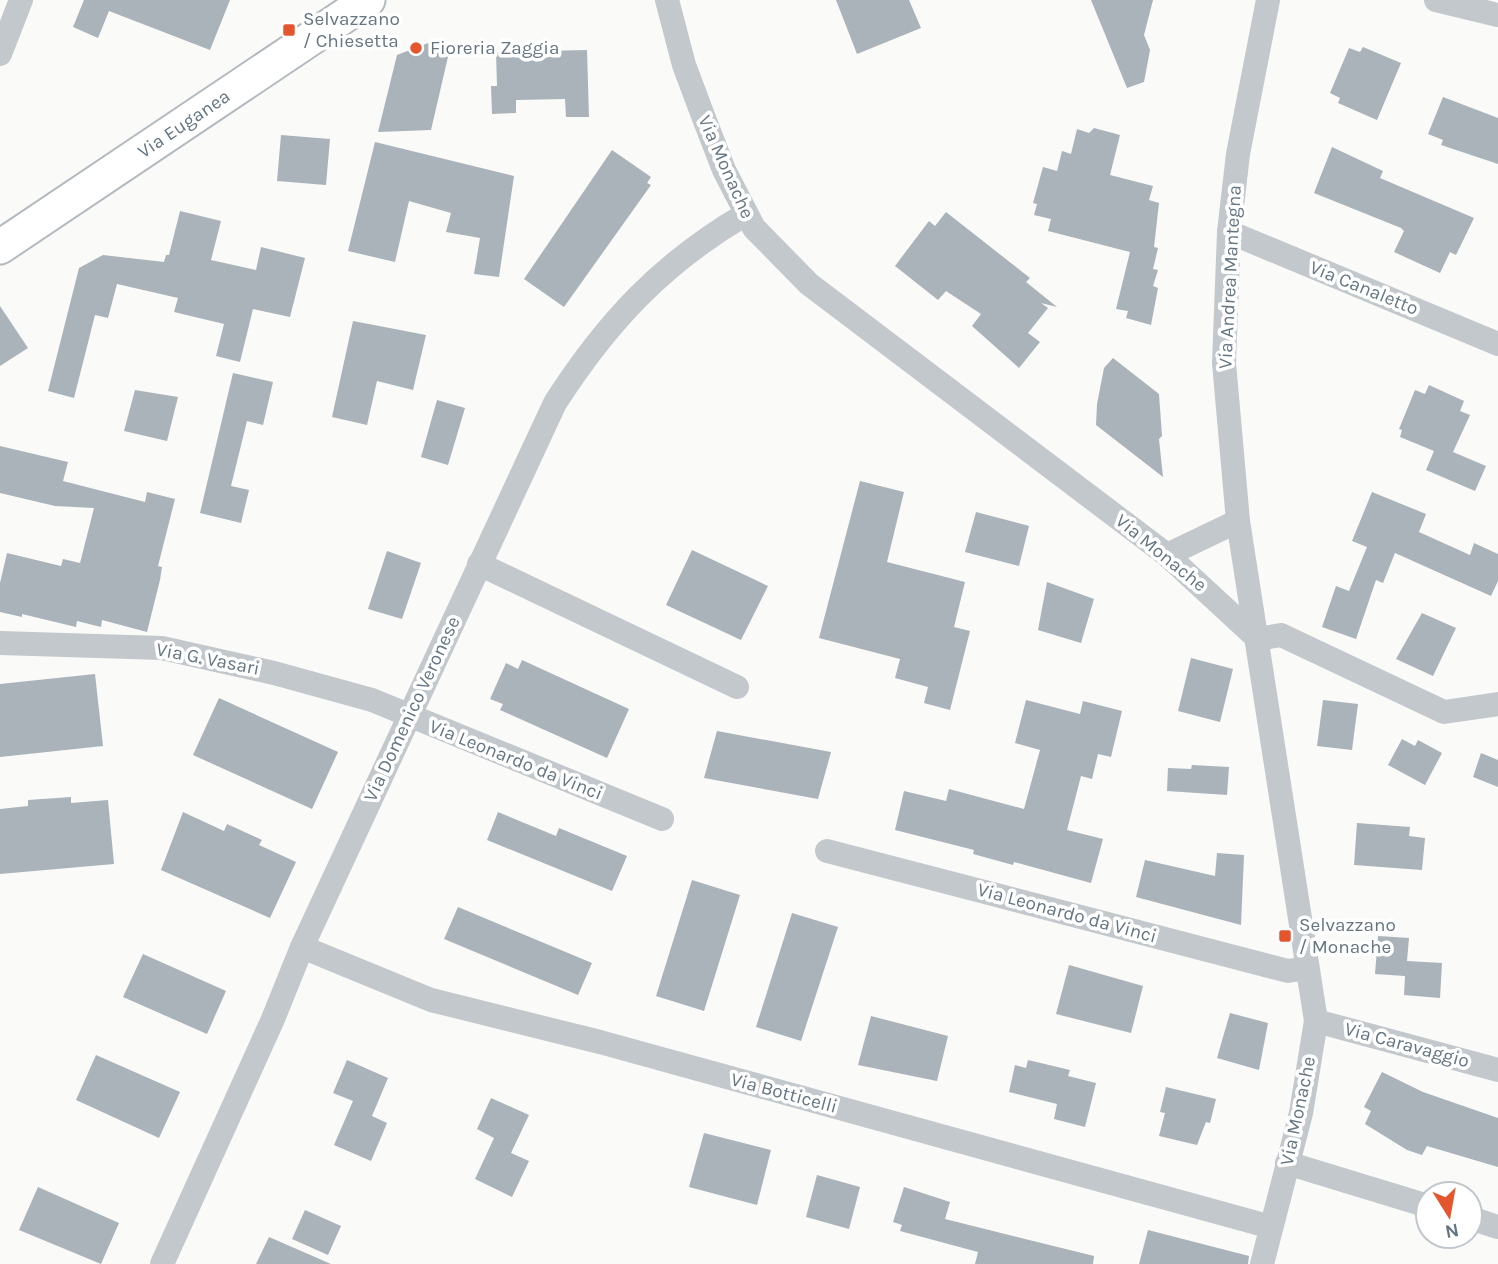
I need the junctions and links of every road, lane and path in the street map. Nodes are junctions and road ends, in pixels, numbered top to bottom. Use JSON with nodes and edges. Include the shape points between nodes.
{"nodes":[{"id":1,"x":21,"y":0,"type":"edge"},
{"id":2,"x":368,"y":0,"type":"edge"},
{"id":3,"x":667,"y":0,"type":"edge"},
{"id":4,"x":1268,"y":0,"type":"edge"},
{"id":5,"x":1436,"y":0,"type":"edge"},
{"id":6,"x":1498,"y":15,"type":"edge"},
{"id":7,"x":0,"y":54,"type":"edge"},
{"id":8,"x":746,"y":214,"type":"junction"},
{"id":9,"x":1229,"y":232,"type":"junction"},
{"id":10,"x":0,"y":247,"type":"edge"},
{"id":11,"x":1498,"y":344,"type":"edge"},
{"id":12,"x":1238,"y":521,"type":"junction"},
{"id":13,"x":1167,"y":555,"type":"junction"},
{"id":14,"x":479,"y":564,"type":"junction"},
{"id":15,"x":1258,"y":639,"type":"junction"},
{"id":16,"x":0,"y":643,"type":"edge"},
{"id":17,"x":737,"y":687,"type":"dead end"},
{"id":18,"x":1498,"y":704,"type":"edge"},
{"id":19,"x":409,"y":716,"type":"junction"},
{"id":20,"x":662,"y":819,"type":"dead end"},
{"id":21,"x":827,"y":851,"type":"dead end"},
{"id":22,"x":302,"y":947,"type":"junction"},
{"id":23,"x":1307,"y":968,"type":"junction"},
{"id":24,"x":1316,"y":1021,"type":"junction"},
{"id":25,"x":1498,"y":1070,"type":"edge"},
{"id":26,"x":1287,"y":1163,"type":"junction"},
{"id":27,"x":1414,"y":1202,"type":"edge"},
{"id":28,"x":1271,"y":1227,"type":"junction"},
{"id":29,"x":162,"y":1264,"type":"edge"},
{"id":30,"x":1262,"y":1264,"type":"edge"}],
"edges":[{"from":1,"to":7,"type":"street"},
{"from":2,"to":10,"type":"street","name":"Via Euganea"},
{"from":3,"to":8,"type":"street","name":"Via Monache","via":[[684,65]]},
{"from":4,"to":9,"type":"street","name":"Via Andrea Mantegna","via":[[1238,153]]},
{"from":5,"to":6,"type":"street"},
{"from":8,"to":13,"type":"street","name":"Via Monache","via":[[808,284]]},
{"from":8,"to":14,"type":"street","name":"Via Domenico Veronese","via":[[684,255],[635,296],[576,369],[555,403]]},
{"from":9,"to":11,"type":"street","name":"Via Canaletto"},
{"from":9,"to":12,"type":"street","name":"Via Andrea Mantegna","via":[[1224,363]]},
{"from":12,"to":13,"type":"street"},
{"from":12,"to":15,"type":"street","name":"Via Andrea Mantegna"},
{"from":13,"to":15,"type":"street","name":"Via Monache"},
{"from":14,"to":17,"type":"street"},
{"from":14,"to":19,"type":"street","name":"Via Domenico Veronese"},
{"from":15,"to":18,"type":"street","via":[[1281,635],[1444,712]]},
{"from":15,"to":23,"type":"street","name":"Via Monache"},
{"from":16,"to":19,"type":"street","name":"Via G. Vasari","via":[[162,648],[286,676]]},
{"from":19,"to":20,"type":"street","name":"Via Leonardo da Vinci"},
{"from":19,"to":22,"type":"street","name":"Via Domenico Veronese"},
{"from":21,"to":23,"type":"street","name":"Via Leonardo da Vinci","via":[[1288,971]]},
{"from":22,"to":28,"type":"street","name":"Via Botticelli","via":[[431,1000]]},
{"from":22,"to":29,"type":"street","name":"Via Domenico Veronese"},
{"from":23,"to":24,"type":"street","name":"Via Monache"},
{"from":24,"to":25,"type":"street","name":"Via Caravaggio"},
{"from":24,"to":26,"type":"street","name":"Via Monache","via":[[1301,1113]]},
{"from":26,"to":27,"type":"street"},
{"from":26,"to":28,"type":"street","name":"Via Monache"},
{"from":28,"to":30,"type":"street","name":"Via Monache"}]}
